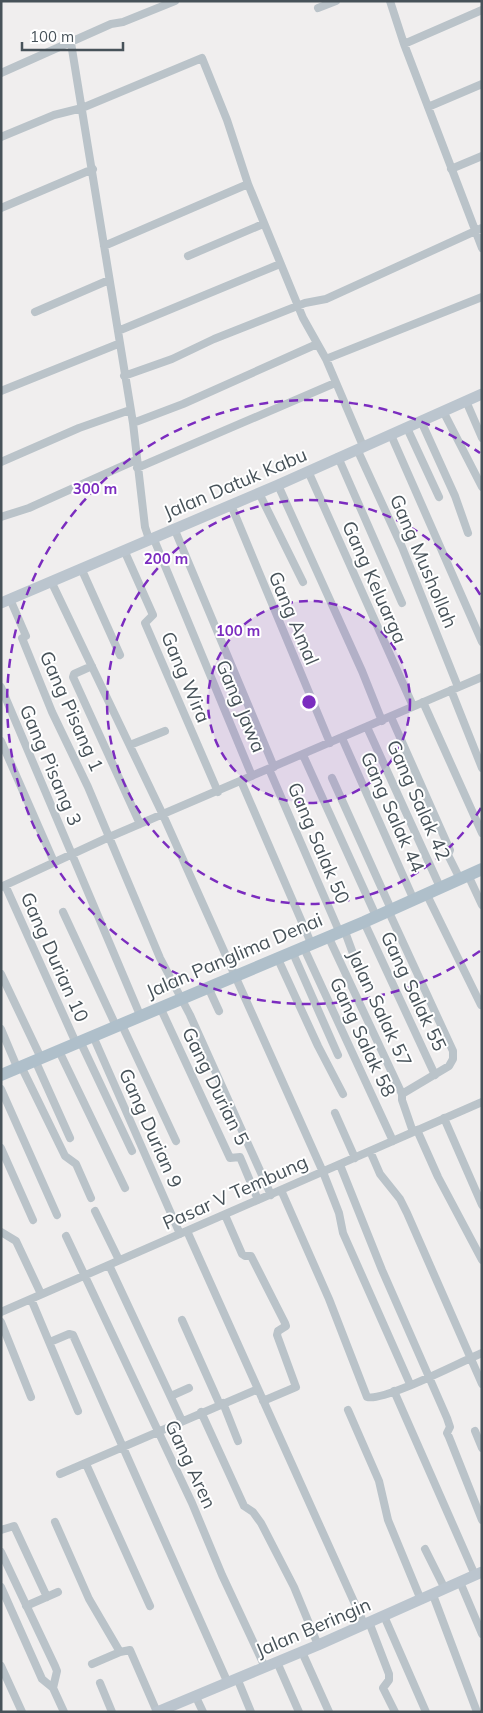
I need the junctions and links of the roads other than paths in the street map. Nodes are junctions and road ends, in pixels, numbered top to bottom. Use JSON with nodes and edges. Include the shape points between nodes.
{"nodes":[{"id":1,"x":175,"y":1,"type":"edge"},
{"id":2,"x":336,"y":1,"type":"edge"},
{"id":3,"x":390,"y":1,"type":"edge"},
{"id":4,"x":318,"y":8,"type":"dead end"},
{"id":5,"x":482,"y":10,"type":"edge"},
{"id":6,"x":71,"y":44,"type":"junction"},
{"id":7,"x":404,"y":44,"type":"junction"},
{"id":8,"x":1,"y":73,"type":"edge"},
{"id":9,"x":482,"y":84,"type":"edge"},
{"id":10,"x":428,"y":106,"type":"junction"},
{"id":11,"x":82,"y":108,"type":"junction"},
{"id":12,"x":1,"y":136,"type":"edge"},
{"id":13,"x":482,"y":156,"type":"edge"},
{"id":14,"x":93,"y":169,"type":"junction"},
{"id":15,"x":451,"y":169,"type":"junction"},
{"id":16,"x":248,"y":184,"type":"junction"},
{"id":17,"x":1,"y":208,"type":"edge"},
{"id":18,"x":264,"y":224,"type":"junction"},
{"id":19,"x":478,"y":230,"type":"edge"},
{"id":20,"x":104,"y":246,"type":"junction"},
{"id":21,"x":482,"y":248,"type":"edge"},
{"id":22,"x":188,"y":256,"type":"dead end"},
{"id":23,"x":280,"y":264,"type":"junction"},
{"id":24,"x":109,"y":280,"type":"junction"},
{"id":25,"x":482,"y":297,"type":"edge"},
{"id":26,"x":298,"y":306,"type":"junction"},
{"id":27,"x":35,"y":312,"type":"dead end"},
{"id":28,"x":118,"y":331,"type":"junction"},
{"id":29,"x":118,"y":344,"type":"junction"},
{"id":30,"x":317,"y":344,"type":"junction"},
{"id":31,"x":326,"y":360,"type":"junction"},
{"id":32,"x":124,"y":376,"type":"junction"},
{"id":33,"x":336,"y":384,"type":"junction"},
{"id":34,"x":1,"y":391,"type":"edge"},
{"id":35,"x":482,"y":394,"type":"edge"},
{"id":36,"x":466,"y":401,"type":"junction"},
{"id":37,"x":130,"y":410,"type":"junction"},
{"id":38,"x":443,"y":411,"type":"junction"},
{"id":39,"x":422,"y":421,"type":"junction"},
{"id":40,"x":133,"y":423,"type":"junction"},
{"id":41,"x":407,"y":428,"type":"junction"},
{"id":42,"x":391,"y":435,"type":"junction"},
{"id":43,"x":482,"y":438,"type":"edge"},
{"id":44,"x":360,"y":443,"type":"junction"},
{"id":45,"x":338,"y":457,"type":"junction"},
{"id":46,"x":1,"y":462,"type":"edge"},
{"id":47,"x":136,"y":464,"type":"junction"},
{"id":48,"x":308,"y":471,"type":"junction"},
{"id":49,"x":278,"y":485,"type":"junction"},
{"id":50,"x":482,"y":487,"type":"edge"},
{"id":51,"x":259,"y":493,"type":"junction"},
{"id":52,"x":439,"y":497,"type":"dead end"},
{"id":53,"x":230,"y":505,"type":"junction"},
{"id":54,"x":1,"y":517,"type":"edge"},
{"id":55,"x":174,"y":528,"type":"junction"},
{"id":56,"x":468,"y":533,"type":"dead end"},
{"id":57,"x":149,"y":536,"type":"junction"},
{"id":58,"x":124,"y":550,"type":"junction"},
{"id":59,"x":82,"y":568,"type":"junction"},
{"id":60,"x":51,"y":581,"type":"junction"},
{"id":61,"x":303,"y":582,"type":"dead end"},
{"id":62,"x":4,"y":601,"type":"edge"},
{"id":63,"x":402,"y":603,"type":"dead end"},
{"id":64,"x":482,"y":642,"type":"edge"},
{"id":65,"x":120,"y":655,"type":"dead end"},
{"id":66,"x":92,"y":666,"type":"junction"},
{"id":67,"x":482,"y":676,"type":"edge"},
{"id":68,"x":1,"y":687,"type":"edge"},
{"id":69,"x":455,"y":688,"type":"junction"},
{"id":70,"x":423,"y":702,"type":"junction"},
{"id":71,"x":414,"y":706,"type":"junction"},
{"id":72,"x":391,"y":717,"type":"junction"},
{"id":73,"x":382,"y":721,"type":"junction"},
{"id":74,"x":366,"y":727,"type":"junction"},
{"id":75,"x":165,"y":731,"type":"dead end"},
{"id":76,"x":342,"y":738,"type":"junction"},
{"id":77,"x":1,"y":741,"type":"edge"},
{"id":78,"x":330,"y":743,"type":"junction"},
{"id":79,"x":130,"y":745,"type":"junction"},
{"id":80,"x":303,"y":755,"type":"junction"},
{"id":81,"x":271,"y":768,"type":"junction"},
{"id":82,"x":482,"y":768,"type":"edge"},
{"id":83,"x":252,"y":776,"type":"junction"},
{"id":84,"x":332,"y":778,"type":"dead end"},
{"id":85,"x":241,"y":781,"type":"junction"},
{"id":86,"x":218,"y":792,"type":"junction"},
{"id":87,"x":163,"y":815,"type":"junction"},
{"id":88,"x":140,"y":824,"type":"junction"},
{"id":89,"x":482,"y":833,"type":"edge"},
{"id":90,"x":107,"y":838,"type":"junction"},
{"id":91,"x":71,"y":855,"type":"junction"},
{"id":92,"x":54,"y":862,"type":"junction"},
{"id":93,"x":482,"y":869,"type":"edge"},
{"id":94,"x":464,"y":877,"type":"junction"},
{"id":95,"x":3,"y":886,"type":"edge"},
{"id":96,"x":440,"y":887,"type":"junction"},
{"id":97,"x":426,"y":893,"type":"junction"},
{"id":98,"x":413,"y":898,"type":"junction"},
{"id":99,"x":482,"y":905,"type":"edge"},
{"id":100,"x":390,"y":909,"type":"junction"},
{"id":101,"x":64,"y":912,"type":"dead end"},
{"id":102,"x":370,"y":919,"type":"junction"},
{"id":103,"x":337,"y":932,"type":"junction"},
{"id":104,"x":302,"y":947,"type":"junction"},
{"id":105,"x":277,"y":957,"type":"junction"},
{"id":106,"x":356,"y":959,"type":"dead end"},
{"id":107,"x":1,"y":974,"type":"edge"},
{"id":108,"x":234,"y":976,"type":"junction"},
{"id":109,"x":208,"y":987,"type":"junction"},
{"id":110,"x":180,"y":999,"type":"junction"},
{"id":111,"x":481,"y":1006,"type":"edge"},
{"id":112,"x":160,"y":1007,"type":"junction"},
{"id":113,"x":219,"y":1010,"type":"dead end"},
{"id":114,"x":140,"y":1016,"type":"junction"},
{"id":115,"x":118,"y":1025,"type":"junction"},
{"id":116,"x":1,"y":1029,"type":"edge"},
{"id":117,"x":93,"y":1036,"type":"junction"},
{"id":118,"x":78,"y":1042,"type":"junction"},
{"id":119,"x":59,"y":1051,"type":"junction"},
{"id":120,"x":338,"y":1055,"type":"dead end"},
{"id":121,"x":38,"y":1059,"type":"junction"},
{"id":122,"x":19,"y":1067,"type":"junction"},
{"id":123,"x":1,"y":1074,"type":"edge"},
{"id":124,"x":435,"y":1075,"type":"junction"},
{"id":125,"x":1,"y":1089,"type":"edge"},
{"id":126,"x":343,"y":1094,"type":"dead end"},
{"id":127,"x":402,"y":1094,"type":"junction"},
{"id":128,"x":481,"y":1104,"type":"edge"},
{"id":129,"x":334,"y":1113,"type":"dead end"},
{"id":130,"x":444,"y":1118,"type":"junction"},
{"id":131,"x":415,"y":1131,"type":"junction"},
{"id":132,"x":70,"y":1138,"type":"dead end"},
{"id":133,"x":176,"y":1141,"type":"dead end"},
{"id":134,"x":393,"y":1141,"type":"junction"},
{"id":135,"x":1,"y":1148,"type":"edge"},
{"id":136,"x":132,"y":1151,"type":"dead end"},
{"id":137,"x":370,"y":1151,"type":"junction"},
{"id":138,"x":355,"y":1158,"type":"junction"},
{"id":139,"x":340,"y":1164,"type":"junction"},
{"id":140,"x":323,"y":1172,"type":"junction"},
{"id":141,"x":125,"y":1188,"type":"dead end"},
{"id":142,"x":281,"y":1190,"type":"junction"},
{"id":143,"x":271,"y":1195,"type":"junction"},
{"id":144,"x":91,"y":1198,"type":"dead end"},
{"id":145,"x":258,"y":1200,"type":"junction"},
{"id":146,"x":482,"y":1205,"type":"edge"},
{"id":147,"x":96,"y":1211,"type":"dead end"},
{"id":148,"x":57,"y":1215,"type":"dead end"},
{"id":149,"x":225,"y":1215,"type":"junction"},
{"id":150,"x":33,"y":1220,"type":"dead end"},
{"id":151,"x":1,"y":1232,"type":"edge"},
{"id":152,"x":183,"y":1233,"type":"junction"},
{"id":153,"x":66,"y":1236,"type":"dead end"},
{"id":154,"x":119,"y":1260,"type":"junction"},
{"id":155,"x":482,"y":1260,"type":"edge"},
{"id":156,"x":109,"y":1265,"type":"junction"},
{"id":157,"x":85,"y":1275,"type":"junction"},
{"id":158,"x":41,"y":1294,"type":"junction"},
{"id":159,"x":31,"y":1299,"type":"junction"},
{"id":160,"x":1,"y":1312,"type":"edge"},
{"id":161,"x":182,"y":1320,"type":"dead end"},
{"id":162,"x":1,"y":1322,"type":"edge"},
{"id":163,"x":50,"y":1342,"type":"junction"},
{"id":164,"x":482,"y":1353,"type":"edge"},
{"id":165,"x":470,"y":1357,"type":"junction"},
{"id":166,"x":429,"y":1376,"type":"junction"},
{"id":167,"x":410,"y":1384,"type":"junction"},
{"id":168,"x":482,"y":1384,"type":"edge"},
{"id":169,"x":188,"y":1388,"type":"dead end"},
{"id":170,"x":258,"y":1389,"type":"junction"},
{"id":171,"x":394,"y":1391,"type":"junction"},
{"id":172,"x":171,"y":1396,"type":"junction"},
{"id":173,"x":31,"y":1398,"type":"dead end"},
{"id":174,"x":263,"y":1401,"type":"junction"},
{"id":175,"x":221,"y":1404,"type":"junction"},
{"id":176,"x":348,"y":1410,"type":"dead end"},
{"id":177,"x":78,"y":1411,"type":"dead end"},
{"id":178,"x":202,"y":1412,"type":"junction"},
{"id":179,"x":182,"y":1421,"type":"junction"},
{"id":180,"x":475,"y":1431,"type":"dead end"},
{"id":181,"x":158,"y":1432,"type":"junction"},
{"id":182,"x":238,"y":1441,"type":"dead end"},
{"id":183,"x":482,"y":1448,"type":"edge"},
{"id":184,"x":121,"y":1449,"type":"junction"},
{"id":185,"x":86,"y":1464,"type":"junction"},
{"id":186,"x":60,"y":1474,"type":"dead end"},
{"id":187,"x":482,"y":1520,"type":"edge"},
{"id":188,"x":55,"y":1522,"type":"dead end"},
{"id":189,"x":1,"y":1530,"type":"edge"},
{"id":190,"x":425,"y":1548,"type":"dead end"},
{"id":191,"x":1,"y":1552,"type":"edge"},
{"id":192,"x":478,"y":1574,"type":"edge"},
{"id":193,"x":460,"y":1582,"type":"junction"},
{"id":194,"x":1,"y":1587,"type":"edge"},
{"id":195,"x":445,"y":1589,"type":"junction"},
{"id":196,"x":58,"y":1592,"type":"dead end"},
{"id":197,"x":432,"y":1595,"type":"junction"},
{"id":198,"x":47,"y":1597,"type":"junction"},
{"id":199,"x":421,"y":1600,"type":"junction"},
{"id":200,"x":26,"y":1606,"type":"junction"},
{"id":201,"x":150,"y":1606,"type":"dead end"},
{"id":202,"x":384,"y":1616,"type":"junction"},
{"id":203,"x":367,"y":1623,"type":"junction"},
{"id":204,"x":482,"y":1634,"type":"edge"},
{"id":205,"x":318,"y":1645,"type":"junction"},
{"id":206,"x":120,"y":1652,"type":"junction"},
{"id":207,"x":302,"y":1652,"type":"junction"},
{"id":208,"x":277,"y":1662,"type":"junction"},
{"id":209,"x":92,"y":1664,"type":"dead end"},
{"id":210,"x":1,"y":1666,"type":"edge"},
{"id":211,"x":265,"y":1667,"type":"junction"},
{"id":212,"x":232,"y":1680,"type":"junction"},
{"id":213,"x":100,"y":1683,"type":"dead end"},
{"id":214,"x":53,"y":1688,"type":"junction"},
{"id":215,"x":195,"y":1695,"type":"junction"},
{"id":216,"x":22,"y":1712,"type":"edge"},
{"id":217,"x":64,"y":1712,"type":"edge"},
{"id":218,"x":112,"y":1712,"type":"edge"},
{"id":219,"x":157,"y":1712,"type":"edge"},
{"id":220,"x":203,"y":1712,"type":"edge"},
{"id":221,"x":251,"y":1712,"type":"edge"},
{"id":222,"x":299,"y":1712,"type":"edge"},
{"id":223,"x":328,"y":1712,"type":"edge"},
{"id":224,"x":394,"y":1712,"type":"edge"},
{"id":225,"x":426,"y":1712,"type":"edge"},
{"id":226,"x":477,"y":1712,"type":"edge"}],
"edges":[{"from":1,"to":6,"type":"street","via":[[111,24]]},
{"from":2,"to":4,"type":"street"},
{"from":3,"to":7,"type":"street"},
{"from":5,"to":7,"type":"street"},
{"from":6,"to":8,"type":"street"},
{"from":6,"to":11,"type":"street","name":"Gang Jawa"},
{"from":7,"to":10,"type":"street"},
{"from":9,"to":10,"type":"street"},
{"from":10,"to":15,"type":"street"},
{"from":11,"to":12,"type":"street","via":[[54,114]]},
{"from":11,"to":14,"type":"street","name":"Gang Jawa"},
{"from":11,"to":16,"type":"street","name":"Gang Mushollah","via":[[202,58]]},
{"from":13,"to":15,"type":"street"},
{"from":14,"to":17,"type":"street"},
{"from":14,"to":20,"type":"street","name":"Gang Jawa"},
{"from":15,"to":19,"type":"street"},
{"from":16,"to":18,"type":"street","name":"Gang Mushollah"},
{"from":16,"to":20,"type":"street"},
{"from":18,"to":22,"type":"street"},
{"from":18,"to":23,"type":"street","name":"Gang Mushollah"},
{"from":19,"to":21,"type":"street"},
{"from":19,"to":26,"type":"street","via":[[326,299]]},
{"from":20,"to":24,"type":"street","name":"Gang Jawa"},
{"from":23,"to":26,"type":"street","name":"Gang Mushollah"},
{"from":23,"to":28,"type":"street"},
{"from":24,"to":27,"type":"street"},
{"from":24,"to":28,"type":"street","name":"Gang Jawa"},
{"from":25,"to":31,"type":"street"},
{"from":26,"to":30,"type":"street","name":"Gang Mushollah"},
{"from":26,"to":32,"type":"street"},
{"from":28,"to":29,"type":"street","name":"Gang Jawa"},
{"from":29,"to":32,"type":"street","name":"Gang Jawa"},
{"from":29,"to":34,"type":"street"},
{"from":30,"to":31,"type":"street","name":"Gang Mushollah"},
{"from":30,"to":40,"type":"street"},
{"from":31,"to":33,"type":"street","name":"Gang Mushollah"},
{"from":32,"to":37,"type":"street","name":"Gang Jawa"},
{"from":33,"to":44,"type":"street","name":"Gang Mushollah"},
{"from":33,"to":47,"type":"street"},
{"from":35,"to":36,"type":"street","name":"Jalan Datuk Kabu"},
{"from":36,"to":38,"type":"street","name":"Jalan Datuk Kabu"},
{"from":36,"to":43,"type":"street"},
{"from":37,"to":40,"type":"street","name":"Gang Jawa"},
{"from":37,"to":46,"type":"street"},
{"from":38,"to":39,"type":"street","name":"Jalan Datuk Kabu"},
{"from":38,"to":50,"type":"street"},
{"from":39,"to":41,"type":"street","name":"Jalan Datuk Kabu"},
{"from":39,"to":56,"type":"street"},
{"from":40,"to":47,"type":"street","name":"Gang Jawa"},
{"from":41,"to":42,"type":"street","name":"Jalan Datuk Kabu"},
{"from":41,"to":52,"type":"street"},
{"from":42,"to":44,"type":"street","name":"Jalan Datuk Kabu"},
{"from":42,"to":64,"type":"street"},
{"from":44,"to":45,"type":"street","name":"Jalan Datuk Kabu"},
{"from":44,"to":69,"type":"street","name":"Gang Mushollah"},
{"from":45,"to":48,"type":"street","name":"Jalan Datuk Kabu"},
{"from":45,"to":63,"type":"street"},
{"from":47,"to":54,"type":"street"},
{"from":47,"to":57,"type":"street","name":"Gang Jawa"},
{"from":48,"to":49,"type":"street","name":"Jalan Datuk Kabu"},
{"from":48,"to":71,"type":"street","name":"Gang Keluarga"},
{"from":49,"to":51,"type":"street","name":"Jalan Datuk Kabu"},
{"from":49,"to":73,"type":"street"},
{"from":51,"to":53,"type":"street","name":"Jalan Datuk Kabu"},
{"from":51,"to":61,"type":"street"},
{"from":53,"to":55,"type":"street","name":"Jalan Datuk Kabu"},
{"from":53,"to":78,"type":"street","name":"Gang Amal"},
{"from":55,"to":57,"type":"street","name":"Jalan Datuk Kabu"},
{"from":55,"to":81,"type":"street","name":"Gang Salak 50"},
{"from":57,"to":58,"type":"street","name":"Jalan Datuk Kabu"},
{"from":57,"to":83,"type":"street","name":"Gang Jawa"},
{"from":58,"to":59,"type":"street","name":"Jalan Datuk Kabu"},
{"from":58,"to":86,"type":"street","name":"Gang Wira","via":[[153,615],[145,623]]},
{"from":59,"to":60,"type":"street","name":"Jalan Datuk Kabu"},
{"from":59,"to":65,"type":"street"},
{"from":60,"to":62,"type":"street","name":"Jalan Datuk Kabu"},
{"from":60,"to":66,"type":"street"},
{"from":62,"to":90,"type":"street","name":"Gang Pisang 1","via":[[26,636],[22,638]]},
{"from":66,"to":79,"type":"street"},
{"from":66,"to":88,"type":"street","via":[[73,677]]},
{"from":67,"to":69,"type":"street"},
{"from":68,"to":91,"type":"street","name":"Gang Pisang 3"},
{"from":69,"to":70,"type":"street"},
{"from":69,"to":82,"type":"street","name":"Gang Mushollah"},
{"from":70,"to":71,"type":"street"},
{"from":70,"to":89,"type":"street"},
{"from":71,"to":72,"type":"street"},
{"from":72,"to":73,"type":"street"},
{"from":72,"to":94,"type":"street","via":[[435,812],[450,850],[448,855]]},
{"from":73,"to":74,"type":"street"},
{"from":74,"to":76,"type":"street"},
{"from":74,"to":96,"type":"street","name":"Gang Salak 42"},
{"from":75,"to":79,"type":"street"},
{"from":76,"to":78,"type":"street"},
{"from":76,"to":98,"type":"street","name":"Gang Salak 44"},
{"from":77,"to":92,"type":"street"},
{"from":78,"to":80,"type":"street"},
{"from":79,"to":87,"type":"street"},
{"from":80,"to":81,"type":"street"},
{"from":80,"to":102,"type":"street","name":"Gang Salak 55"},
{"from":81,"to":83,"type":"street"},
{"from":81,"to":103,"type":"street","name":"Gang Salak 50"},
{"from":83,"to":85,"type":"street"},
{"from":84,"to":100,"type":"street"},
{"from":85,"to":86,"type":"street"},
{"from":85,"to":104,"type":"street"},
{"from":86,"to":87,"type":"street"},
{"from":87,"to":88,"type":"street"},
{"from":87,"to":108,"type":"street"},
{"from":88,"to":90,"type":"street"},
{"from":90,"to":91,"type":"street"},
{"from":90,"to":110,"type":"street","name":"Gang Pisang 1"},
{"from":91,"to":92,"type":"street"},
{"from":91,"to":114,"type":"street","name":"Gang Pisang 3"},
{"from":92,"to":95,"type":"street"},
{"from":93,"to":94,"type":"main road","name":"Jalan Panglima Denai"},
{"from":94,"to":96,"type":"main road","name":"Jalan Panglima Denai"},
{"from":94,"to":99,"type":"street"},
{"from":95,"to":118,"type":"street","name":"Gang Durian 10"},
{"from":96,"to":97,"type":"main road","name":"Jalan Panglima Denai"},
{"from":97,"to":98,"type":"main road","name":"Jalan Panglima Denai"},
{"from":97,"to":111,"type":"street"},
{"from":98,"to":100,"type":"main road","name":"Jalan Panglima Denai"},
{"from":100,"to":102,"type":"main road","name":"Jalan Panglima Denai"},
{"from":100,"to":124,"type":"street","via":[[453,1051],[449,1066]]},
{"from":101,"to":115,"type":"street"},
{"from":102,"to":103,"type":"main road","name":"Jalan Panglima Denai"},
{"from":102,"to":124,"type":"street","name":"Gang Salak 55"},
{"from":103,"to":104,"type":"main road","name":"Jalan Panglima Denai"},
{"from":103,"to":106,"type":"street"},
{"from":103,"to":127,"type":"street","name":"Jalan Salak 57"},
{"from":104,"to":105,"type":"main road","name":"Jalan Panglima Denai"},
{"from":104,"to":120,"type":"street"},
{"from":104,"to":134,"type":"street","name":"Gang Salak 58"},
{"from":105,"to":108,"type":"main road","name":"Jalan Panglima Denai"},
{"from":105,"to":126,"type":"street"},
{"from":107,"to":121,"type":"street"},
{"from":108,"to":109,"type":"main road","name":"Jalan Panglima Denai"},
{"from":108,"to":140,"type":"street"},
{"from":109,"to":110,"type":"main road","name":"Jalan Panglima Denai"},
{"from":109,"to":113,"type":"street"},
{"from":110,"to":112,"type":"main road","name":"Jalan Panglima Denai"},
{"from":110,"to":143,"type":"street","name":"Gang Pisang 1","via":[[194,1023]]},
{"from":112,"to":114,"type":"main road","name":"Jalan Panglima Denai"},
{"from":112,"to":145,"type":"street","name":"Gang Durian 5","via":[[230,1158],[240,1157]]},
{"from":114,"to":115,"type":"main road","name":"Jalan Panglima Denai"},
{"from":115,"to":117,"type":"main road","name":"Jalan Panglima Denai"},
{"from":115,"to":133,"type":"street"},
{"from":116,"to":122,"type":"street"},
{"from":117,"to":118,"type":"main road","name":"Jalan Panglima Denai"},
{"from":117,"to":152,"type":"street","name":"Gang Durian 9"},
{"from":118,"to":119,"type":"main road","name":"Jalan Panglima Denai"},
{"from":118,"to":136,"type":"street","name":"Gang Durian 10"},
{"from":119,"to":121,"type":"main road","name":"Jalan Panglima Denai"},
{"from":119,"to":141,"type":"street"},
{"from":121,"to":122,"type":"main road","name":"Jalan Panglima Denai"},
{"from":121,"to":132,"type":"street"},
{"from":122,"to":123,"type":"main road","name":"Jalan Panglima Denai"},
{"from":122,"to":144,"type":"street","via":[[65,1156],[76,1164]]},
{"from":124,"to":127,"type":"street"},
{"from":125,"to":148,"type":"street"},
{"from":127,"to":131,"type":"street","name":"Jalan Salak 57"},
{"from":128,"to":130,"type":"street","name":"Pasar V Tembung"},
{"from":129,"to":138,"type":"street"},
{"from":130,"to":131,"type":"street","name":"Pasar V Tembung"},
{"from":130,"to":146,"type":"street"},
{"from":131,"to":134,"type":"street","name":"Pasar V Tembung"},
{"from":131,"to":155,"type":"street","name":"Jalan Salak 57"},
{"from":134,"to":137,"type":"street","name":"Pasar V Tembung"},
{"from":135,"to":150,"type":"street"},
{"from":137,"to":138,"type":"street","name":"Pasar V Tembung"},
{"from":137,"to":165,"type":"street","via":[[380,1174],[408,1213]]},
{"from":138,"to":139,"type":"street","name":"Pasar V Tembung"},
{"from":139,"to":140,"type":"street","name":"Pasar V Tembung"},
{"from":139,"to":166,"type":"street"},
{"from":140,"to":142,"type":"street","name":"Pasar V Tembung"},
{"from":140,"to":167,"type":"street","via":[[343,1233]]},
{"from":142,"to":143,"type":"street","name":"Pasar V Tembung"},
{"from":142,"to":171,"type":"street","via":[[329,1299],[365,1395],[378,1397]]},
{"from":143,"to":145,"type":"street","name":"Pasar V Tembung"},
{"from":145,"to":149,"type":"street","name":"Pasar V Tembung"},
{"from":147,"to":154,"type":"street"},
{"from":149,"to":152,"type":"street","name":"Pasar V Tembung"},
{"from":149,"to":174,"type":"street","via":[[242,1254],[251,1256],[286,1326],[277,1335],[296,1387]]},
{"from":151,"to":158,"type":"street","via":[[16,1240]]},
{"from":152,"to":154,"type":"street","name":"Pasar V Tembung"},
{"from":152,"to":170,"type":"street","name":"Gang Durian 9"},
{"from":153,"to":157,"type":"street","name":"Gang Aren"},
{"from":154,"to":156,"type":"street","name":"Pasar V Tembung"},
{"from":156,"to":157,"type":"street","name":"Pasar V Tembung"},
{"from":156,"to":172,"type":"street"},
{"from":157,"to":158,"type":"street","name":"Pasar V Tembung"},
{"from":157,"to":181,"type":"street","name":"Gang Aren"},
{"from":158,"to":159,"type":"street","name":"Pasar V Tembung"},
{"from":159,"to":160,"type":"street","name":"Pasar V Tembung"},
{"from":159,"to":163,"type":"street"},
{"from":161,"to":175,"type":"street"},
{"from":162,"to":173,"type":"street"},
{"from":163,"to":177,"type":"street"},
{"from":163,"to":184,"type":"street","via":[[73,1335]]},
{"from":164,"to":165,"type":"street"},
{"from":165,"to":166,"type":"street"},
{"from":165,"to":168,"type":"street"},
{"from":166,"to":167,"type":"street"},
{"from":166,"to":187,"type":"street","via":[[450,1427],[448,1438]]},
{"from":167,"to":171,"type":"street"},
{"from":169,"to":172,"type":"street"},
{"from":170,"to":174,"type":"street","name":"Gang Durian 9"},
{"from":170,"to":175,"type":"street"},
{"from":171,"to":192,"type":"street"},
{"from":172,"to":179,"type":"street"},
{"from":174,"to":203,"type":"street","name":"Gang Durian 9"},
{"from":175,"to":178,"type":"street"},
{"from":175,"to":182,"type":"street"},
{"from":176,"to":199,"type":"street","via":[[379,1480],[388,1520]]},
{"from":178,"to":179,"type":"street"},
{"from":178,"to":205,"type":"street","via":[[244,1506],[256,1515],[294,1587]]},
{"from":179,"to":181,"type":"street"},
{"from":180,"to":183,"type":"street"},
{"from":181,"to":184,"type":"street"},
{"from":181,"to":211,"type":"street","name":"Gang Aren"},
{"from":184,"to":185,"type":"street"},
{"from":184,"to":212,"type":"street"},
{"from":185,"to":186,"type":"street"},
{"from":185,"to":201,"type":"street"},
{"from":188,"to":206,"type":"street","via":[[89,1599]]},
{"from":189,"to":198,"type":"street","via":[[14,1526]]},
{"from":190,"to":195,"type":"street"},
{"from":191,"to":200,"type":"street"},
{"from":192,"to":193,"type":"street","name":"Jalan Beringin"},
{"from":193,"to":195,"type":"street","name":"Jalan Beringin"},
{"from":193,"to":204,"type":"street"},
{"from":194,"to":214,"type":"street","via":[[42,1679]]},
{"from":195,"to":197,"type":"street","name":"Jalan Beringin"},
{"from":196,"to":198,"type":"street"},
{"from":197,"to":199,"type":"street","name":"Jalan Beringin"},
{"from":197,"to":226,"type":"street"},
{"from":198,"to":200,"type":"street"},
{"from":199,"to":202,"type":"street","name":"Jalan Beringin"},
{"from":200,"to":214,"type":"street","via":[[57,1671]]},
{"from":202,"to":203,"type":"street","name":"Jalan Beringin"},
{"from":202,"to":225,"type":"street"},
{"from":203,"to":205,"type":"street","name":"Jalan Beringin"},
{"from":203,"to":224,"type":"street","name":"Gang Durian 9","via":[[389,1674],[384,1688]]},
{"from":205,"to":207,"type":"street","name":"Jalan Beringin"},
{"from":206,"to":209,"type":"street"},
{"from":206,"to":219,"type":"street","via":[[130,1650]]},
{"from":207,"to":208,"type":"street","name":"Jalan Beringin"},
{"from":207,"to":223,"type":"street"},
{"from":208,"to":211,"type":"street","name":"Jalan Beringin"},
{"from":208,"to":222,"type":"street"},
{"from":210,"to":216,"type":"street"},
{"from":211,"to":212,"type":"street","name":"Jalan Beringin"},
{"from":212,"to":215,"type":"street","name":"Jalan Beringin"},
{"from":212,"to":221,"type":"street"},
{"from":213,"to":218,"type":"street"},
{"from":214,"to":217,"type":"street"},
{"from":215,"to":219,"type":"street","name":"Jalan Beringin"},
{"from":215,"to":220,"type":"street"}]}
